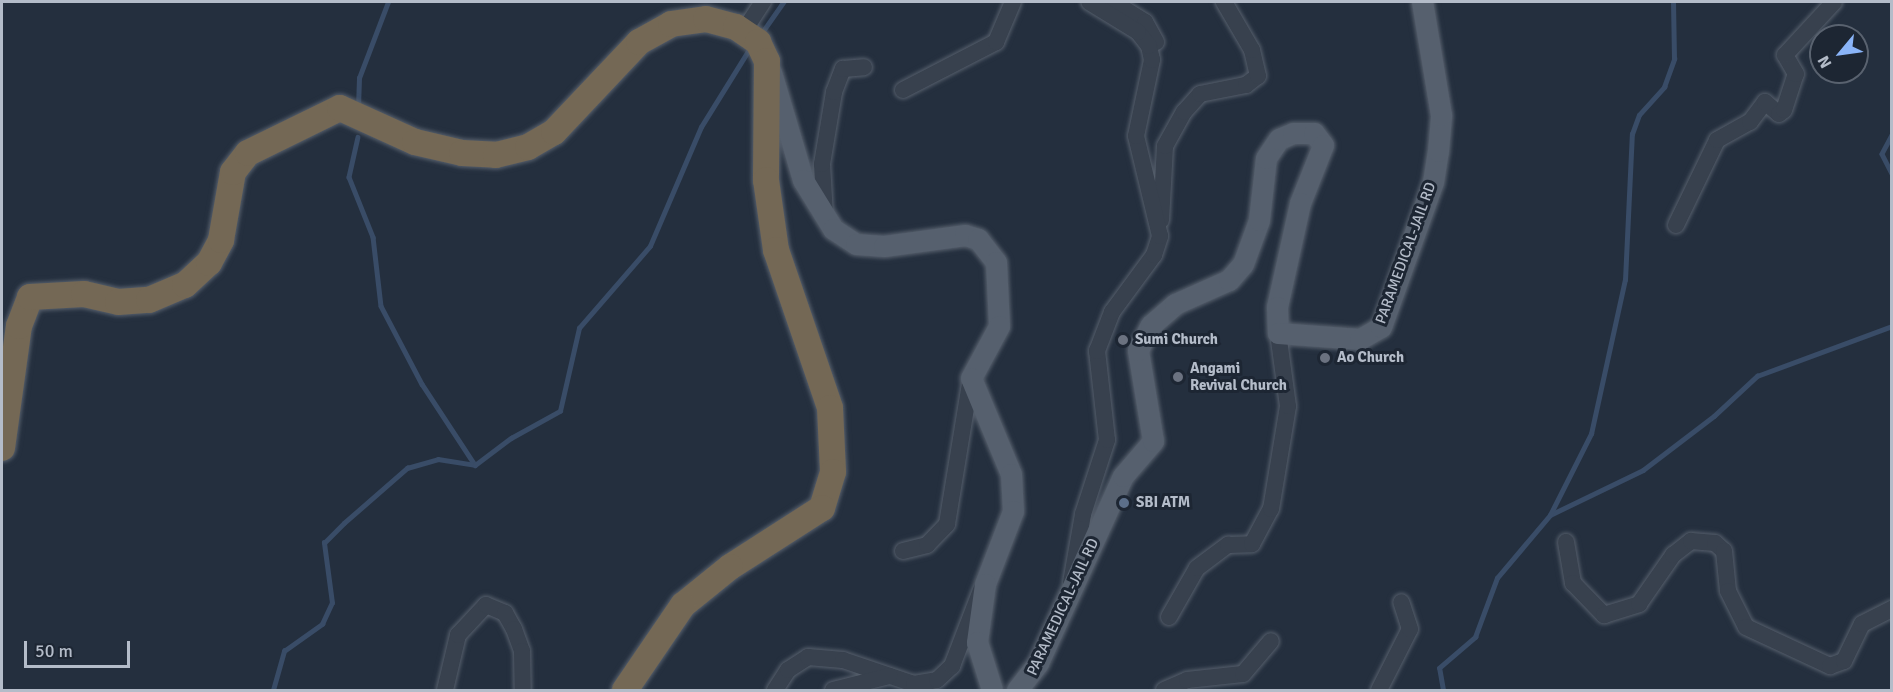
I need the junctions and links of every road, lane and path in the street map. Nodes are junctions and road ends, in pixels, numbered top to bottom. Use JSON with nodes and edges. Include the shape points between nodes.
{"nodes":[{"id":1,"x":764,"y":2,"type":"edge"},
{"id":2,"x":1012,"y":2,"type":"edge"},
{"id":3,"x":1089,"y":2,"type":"edge"},
{"id":4,"x":1113,"y":2,"type":"edge"},
{"id":5,"x":1224,"y":2,"type":"edge"},
{"id":6,"x":1422,"y":2,"type":"edge"},
{"id":7,"x":1834,"y":2,"type":"edge"},
{"id":8,"x":744,"y":31,"type":"junction"},
{"id":9,"x":1152,"y":60,"type":"junction"},
{"id":10,"x":767,"y":61,"type":"junction"},
{"id":11,"x":864,"y":68,"type":"dead end"},
{"id":12,"x":903,"y":90,"type":"dead end"},
{"id":13,"x":825,"y":220,"type":"junction"},
{"id":14,"x":1676,"y":225,"type":"dead end"},
{"id":15,"x":1160,"y":236,"type":"junction"},
{"id":16,"x":1278,"y":333,"type":"junction"},
{"id":17,"x":971,"y":378,"type":"junction"},
{"id":18,"x":2,"y":448,"type":"edge"},
{"id":19,"x":1566,"y":542,"type":"dead end"},
{"id":20,"x":903,"y":551,"type":"dead end"},
{"id":21,"x":985,"y":584,"type":"junction"},
{"id":22,"x":1070,"y":593,"type":"junction"},
{"id":23,"x":1401,"y":602,"type":"dead end"},
{"id":24,"x":1892,"y":609,"type":"edge"},
{"id":25,"x":1169,"y":617,"type":"dead end"},
{"id":26,"x":1271,"y":641,"type":"dead end"},
{"id":27,"x":890,"y":676,"type":"junction"},
{"id":28,"x":445,"y":690,"type":"edge"},
{"id":29,"x":523,"y":690,"type":"edge"},
{"id":30,"x":625,"y":690,"type":"edge"},
{"id":31,"x":775,"y":690,"type":"edge"},
{"id":32,"x":833,"y":690,"type":"edge"},
{"id":33,"x":992,"y":690,"type":"edge"},
{"id":34,"x":1017,"y":690,"type":"edge"},
{"id":35,"x":1164,"y":690,"type":"edge"},
{"id":36,"x":1379,"y":690,"type":"edge"}],
"edges":[{"from":1,"to":8,"type":"street"},
{"from":2,"to":12,"type":"street","via":[[996,42]]},
{"from":3,"to":9,"type":"street","via":[[1138,32]]},
{"from":4,"to":9,"type":"street","via":[[1153,32],[1157,45]]},
{"from":5,"to":15,"type":"street","via":[[1252,50],[1258,76],[1246,86],[1200,94],[1172,130],[1162,163]]},
{"from":6,"to":16,"type":"main road","name":"PARAMEDICAL-JAIL RD","via":[[1441,115],[1438,151],[1433,182],[1381,327],[1360,339]]},
{"from":7,"to":14,"type":"street","via":[[1785,55],[1796,74],[1784,110],[1779,114],[1765,102],[1750,122],[1717,141]]},
{"from":8,"to":10,"type":"highway","via":[[758,42]]},
{"from":8,"to":18,"type":"highway","via":[[706,19],[671,24],[639,42],[554,132],[517,150],[462,153],[415,142],[340,108],[248,153],[233,172],[221,240],[209,263],[185,285],[149,300],[118,302],[84,294],[30,297],[19,326]]},
{"from":9,"to":15,"type":"street","via":[[1136,136]]},
{"from":10,"to":13,"type":"main road","via":[[803,180]]},
{"from":10,"to":30,"type":"highway","via":[[766,180],[776,250],[830,408],[833,472],[822,508],[730,567],[683,605]]},
{"from":11,"to":13,"type":"street","via":[[843,69],[834,92],[822,164]]},
{"from":13,"to":17,"type":"main road","via":[[856,244],[884,246],[953,233],[978,239],[987,248],[1000,279],[999,326]]},
{"from":15,"to":22,"type":"street","via":[[1154,255],[1112,312],[1097,351],[1107,440],[1081,523]]},
{"from":16,"to":22,"type":"main road","name":"PARAMEDICAL-JAIL RD","via":[[1277,307],[1300,203],[1322,151],[1322,140],[1314,133],[1293,133],[1279,140],[1266,158],[1259,220],[1243,264],[1229,280],[1175,304],[1151,325],[1138,350],[1138,369],[1154,425],[1153,441],[1123,476]]},
{"from":16,"to":25,"type":"street","via":[[1288,406],[1271,509],[1252,544],[1228,545],[1197,568]]},
{"from":17,"to":20,"type":"street","via":[[947,524],[927,545]]},
{"from":17,"to":21,"type":"main road","via":[[1011,474],[1013,511]]},
{"from":19,"to":24,"type":"street","via":[[1573,582],[1604,615],[1639,604],[1673,555],[1691,541],[1714,543],[1724,551],[1728,591],[1746,627],[1830,666],[1844,661],[1862,624]]},
{"from":21,"to":27,"type":"street","via":[[944,675],[914,684]]},
{"from":21,"to":33,"type":"main road","via":[[977,642]]},
{"from":22,"to":34,"type":"main road","name":"PARAMEDICAL-JAIL RD","via":[[1027,683]]},
{"from":23,"to":36,"type":"street","via":[[1410,629]]},
{"from":26,"to":35,"type":"street","via":[[1244,674],[1187,680]]},
{"from":27,"to":31,"type":"street","via":[[826,656],[808,657],[788,670]]},
{"from":27,"to":32,"type":"street"},
{"from":28,"to":29,"type":"street","via":[[458,635],[486,605],[505,613],[514,629],[522,651]]}]}
